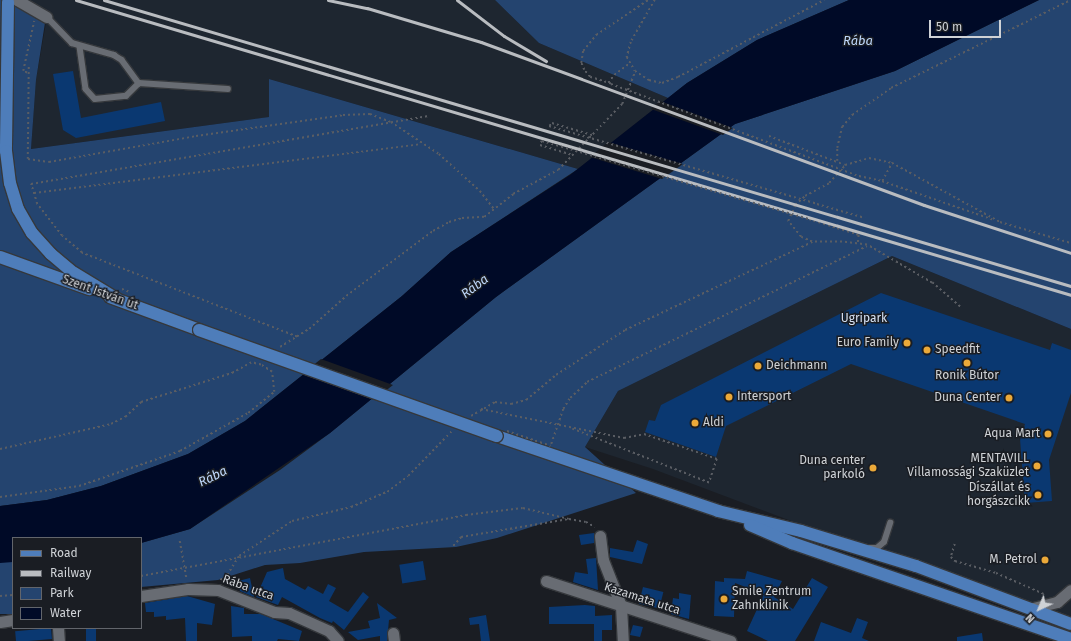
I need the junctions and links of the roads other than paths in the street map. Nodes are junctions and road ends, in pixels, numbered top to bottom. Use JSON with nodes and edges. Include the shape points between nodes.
{"nodes":[{"id":1,"x":11,"y":0,"type":"edge"},
{"id":2,"x":0,"y":14,"type":"edge"},
{"id":3,"x":47,"y":17,"type":"joint"},
{"id":4,"x":0,"y":28,"type":"edge"},
{"id":5,"x":80,"y":47,"type":"junction"},
{"id":6,"x":139,"y":83,"type":"junction"},
{"id":7,"x":228,"y":89,"type":"dead end"},
{"id":8,"x":0,"y":257,"type":"edge"},
{"id":9,"x":118,"y":293,"type":"junction"},
{"id":10,"x":718,"y":511,"type":"junction"},
{"id":11,"x":890,"y":523,"type":"dead end"},
{"id":12,"x":600,"y":536,"type":"road end"},
{"id":13,"x":853,"y":546,"type":"junction"},
{"id":14,"x":546,"y":581,"type":"dead end"},
{"id":15,"x":1071,"y":590,"type":"edge"},
{"id":16,"x":142,"y":596,"type":"edge"},
{"id":17,"x":621,"y":606,"type":"junction"},
{"id":18,"x":1033,"y":608,"type":"junction"},
{"id":19,"x":12,"y":620,"type":"edge"},
{"id":20,"x":0,"y":622,"type":"edge"},
{"id":21,"x":1071,"y":624,"type":"edge"},
{"id":22,"x":58,"y":629,"type":"edge"},
{"id":23,"x":1071,"y":639,"type":"edge"},
{"id":24,"x":59,"y":641,"type":"edge"},
{"id":25,"x":338,"y":641,"type":"edge"},
{"id":26,"x":623,"y":641,"type":"edge"},
{"id":27,"x":731,"y":641,"type":"edge"}],
"edges":[{"from":1,"to":2,"type":"main road"},
{"from":1,"to":3,"type":"street"},
{"from":1,"to":4,"type":"main road"},
{"from":1,"to":9,"type":"main road","via":[[6,151],[10,183],[18,209],[32,233],[74,274]]},
{"from":3,"to":5,"type":"lane","via":[[72,43]]},
{"from":5,"to":6,"type":"lane","via":[[93,48],[114,55],[132,70]]},
{"from":5,"to":6,"type":"lane","via":[[86,89],[95,99],[126,96]]},
{"from":6,"to":7,"type":"lane"},
{"from":8,"to":9,"type":"main road","name":"Szent István út"},
{"from":9,"to":10,"type":"main road","name":"Szent István út","bridge":true,"via":[[199,330]]},
{"from":10,"to":13,"type":"main road"},
{"from":10,"to":23,"type":"main road","via":[[792,543]]},
{"from":11,"to":13,"type":"lane","via":[[884,542],[877,548]]},
{"from":12,"to":17,"type":"street","via":[[603,560]]},
{"from":13,"to":18,"type":"main road"},
{"from":14,"to":17,"type":"street","name":"Kazamata utca"},
{"from":15,"to":18,"type":"street","via":[[1057,602]]},
{"from":16,"to":25,"type":"street","name":"Rába utca","via":[[204,588],[218,590],[274,612],[289,613],[329,631]]},
{"from":17,"to":26,"type":"street"},
{"from":17,"to":27,"type":"street","name":"Kazamata utca"},
{"from":18,"to":21,"type":"main road"},
{"from":19,"to":20,"type":"street"},
{"from":22,"to":24,"type":"street"}]}
